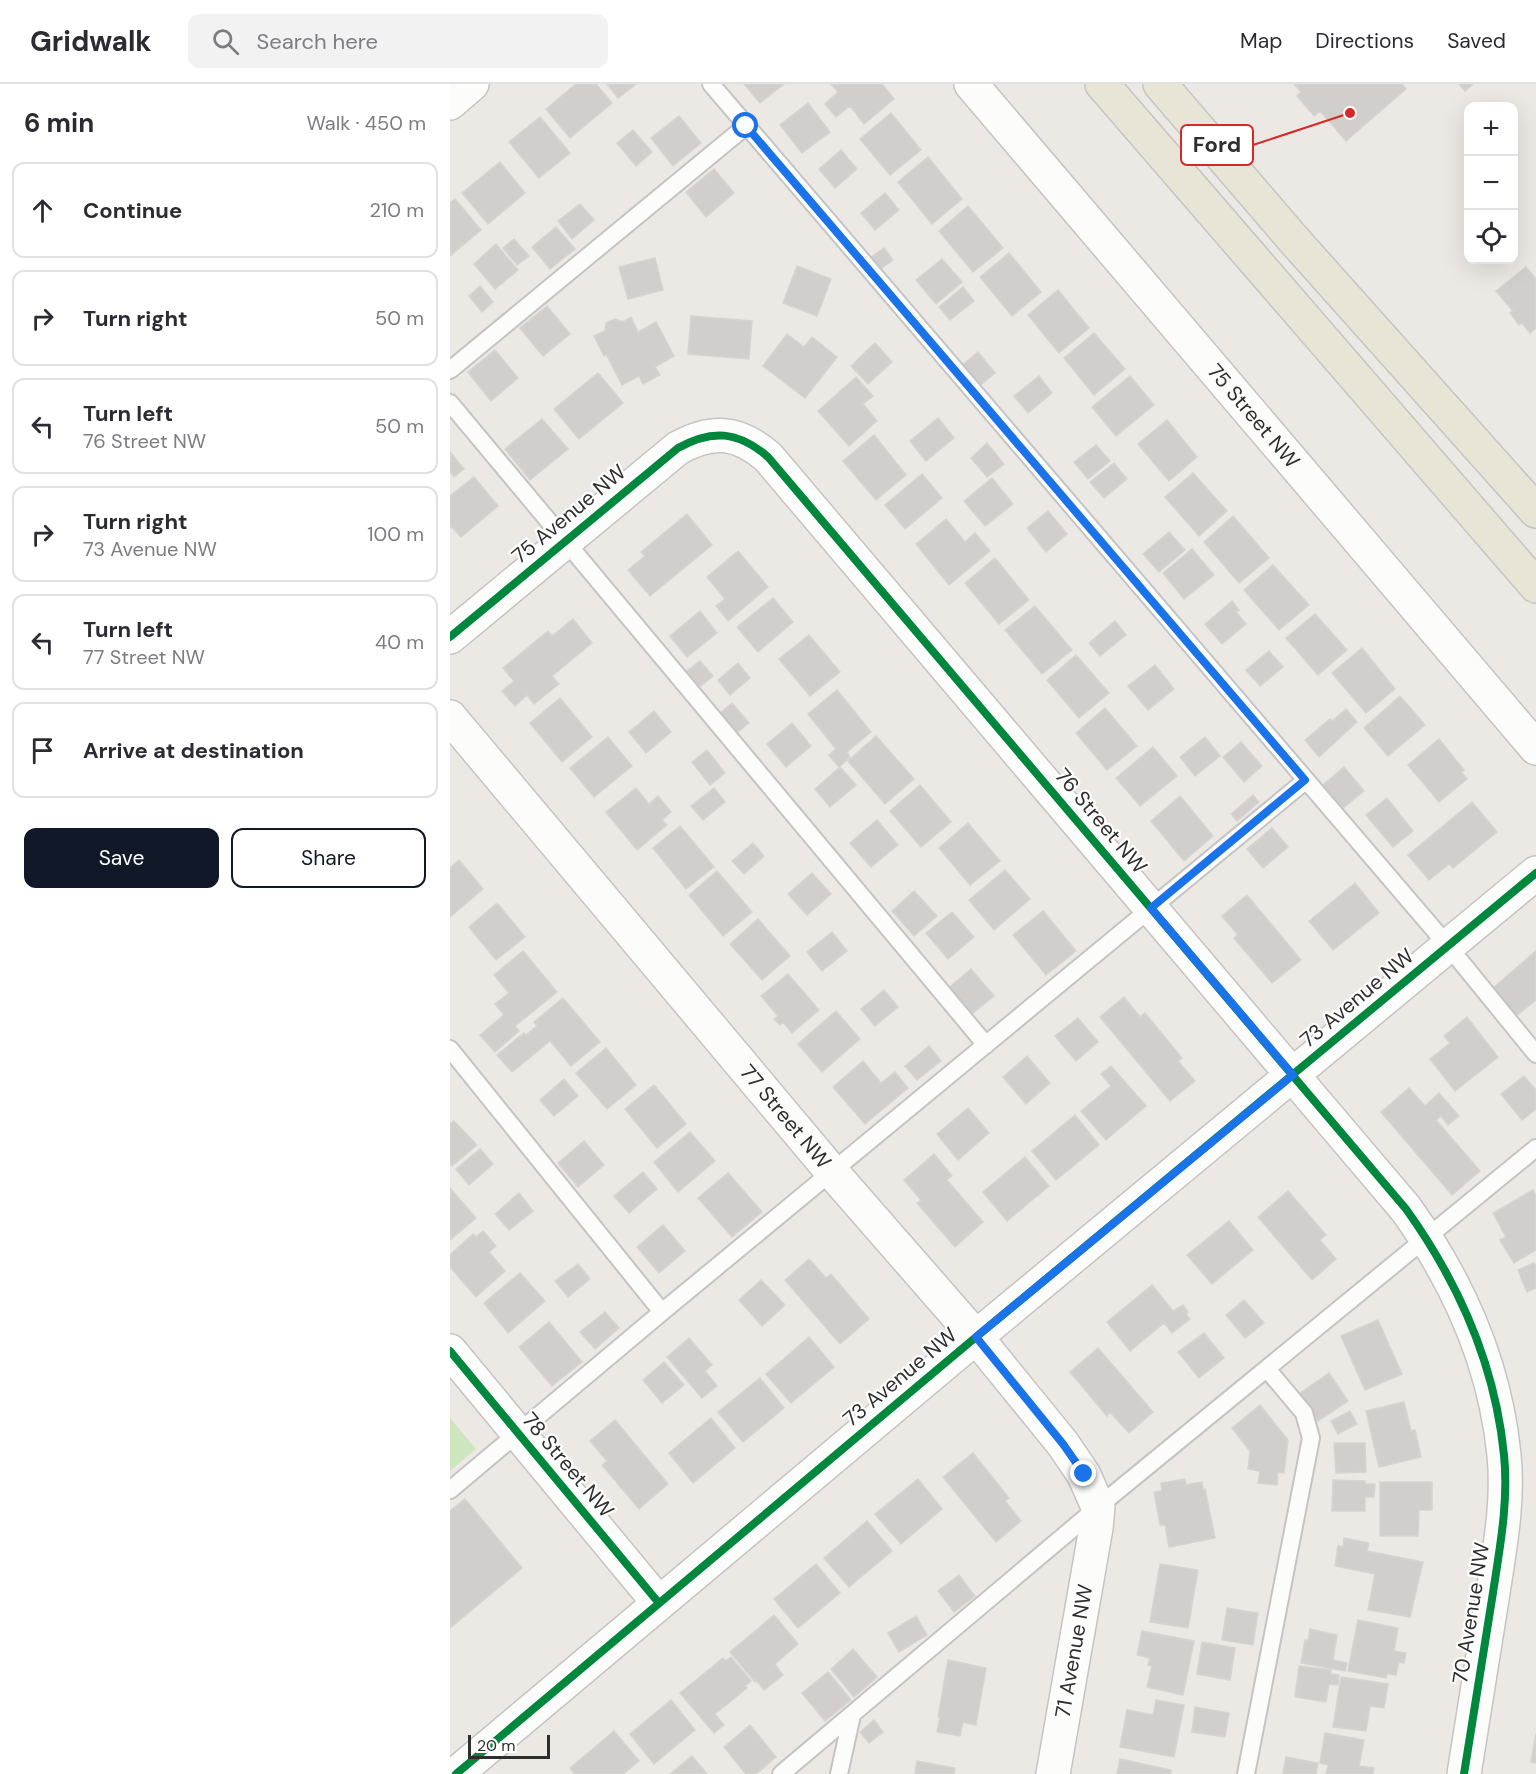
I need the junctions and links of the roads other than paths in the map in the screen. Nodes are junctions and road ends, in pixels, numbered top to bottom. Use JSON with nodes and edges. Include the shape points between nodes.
{"nodes":[{"id":1,"x":472,"y":84,"type":"edge"},
{"id":2,"x":711,"y":84,"type":"edge"},
{"id":3,"x":971,"y":84,"type":"edge"},
{"id":4,"x":1102,"y":84,"type":"edge"},
{"id":5,"x":1160,"y":84,"type":"edge"},
{"id":6,"x":450,"y":103,"type":"edge"},
{"id":7,"x":746,"y":126,"type":"junction"},
{"id":8,"x":450,"y":370,"type":"edge"},
{"id":9,"x":450,"y":403,"type":"edge"},
{"id":10,"x":720,"y":435,"type":"joint"},
{"id":11,"x":1536,"y":511,"type":"edge"},
{"id":12,"x":565,"y":540,"type":"junction"},
{"id":13,"x":1536,"y":586,"type":"edge"},
{"id":14,"x":450,"y":637,"type":"edge"},
{"id":15,"x":450,"y":717,"type":"edge"},
{"id":16,"x":1536,"y":748,"type":"edge"},
{"id":17,"x":1305,"y":780,"type":"junction"},
{"id":18,"x":1536,"y":873,"type":"edge"},
{"id":19,"x":1151,"y":908,"type":"junction"},
{"id":20,"x":1449,"y":946,"type":"junction"},
{"id":21,"x":986,"y":1045,"type":"junction"},
{"id":22,"x":450,"y":1049,"type":"edge"},
{"id":23,"x":1536,"y":1053,"type":"edge"},
{"id":24,"x":1293,"y":1075,"type":"junction"},
{"id":25,"x":1536,"y":1148,"type":"edge"},
{"id":26,"x":832,"y":1172,"type":"junction"},
{"id":27,"x":1427,"y":1238,"type":"junction"},
{"id":28,"x":662,"y":1312,"type":"junction"},
{"id":29,"x":976,"y":1337,"type":"junction"},
{"id":30,"x":450,"y":1351,"type":"edge"},
{"id":31,"x":1267,"y":1369,"type":"junction"},
{"id":32,"x":518,"y":1432,"type":"junction"},
{"id":33,"x":1505,"y":1457,"type":"joint"},
{"id":34,"x":450,"y":1491,"type":"edge"},
{"id":35,"x":1097,"y":1517,"type":"junction"},
{"id":36,"x":658,"y":1602,"type":"junction"},
{"id":37,"x":852,"y":1715,"type":"junction"},
{"id":38,"x":456,"y":1774,"type":"edge"},
{"id":39,"x":781,"y":1774,"type":"edge"},
{"id":40,"x":839,"y":1774,"type":"edge"},
{"id":41,"x":1053,"y":1774,"type":"edge"},
{"id":42,"x":1246,"y":1774,"type":"edge"},
{"id":43,"x":1464,"y":1774,"type":"edge"}],
"edges":[{"from":1,"to":6,"type":"street"},
{"from":2,"to":7,"type":"lane"},
{"from":3,"to":16,"type":"street","name":"75 Street NW"},
{"from":4,"to":13,"type":"main road"},
{"from":5,"to":11,"type":"main road"},
{"from":7,"to":8,"type":"lane"},
{"from":7,"to":17,"type":"lane"},
{"from":9,"to":12,"type":"lane"},
{"from":10,"to":12,"type":"street","name":"75 Avenue NW","via":[[692,440],[678,448]]},
{"from":10,"to":19,"type":"street","name":"76 Street NW","via":[[747,441],[768,457]]},
{"from":12,"to":14,"type":"street","name":"75 Avenue NW"},
{"from":12,"to":21,"type":"lane"},
{"from":15,"to":26,"type":"street","name":"77 Street NW"},
{"from":17,"to":19,"type":"lane"},
{"from":17,"to":20,"type":"lane"},
{"from":18,"to":20,"type":"street","name":"73 Avenue NW"},
{"from":19,"to":21,"type":"lane"},
{"from":19,"to":24,"type":"street","name":"76 Street NW"},
{"from":20,"to":23,"type":"lane"},
{"from":20,"to":24,"type":"street","name":"73 Avenue NW"},
{"from":21,"to":26,"type":"lane"},
{"from":22,"to":28,"type":"lane"},
{"from":24,"to":27,"type":"street","name":"76 Street NW"},
{"from":24,"to":29,"type":"street","name":"73 Avenue NW"},
{"from":25,"to":27,"type":"lane"},
{"from":26,"to":28,"type":"lane"},
{"from":26,"to":29,"type":"street","name":"77 Street NW"},
{"from":27,"to":31,"type":"lane"},
{"from":27,"to":33,"type":"street","name":"76 Street NW","via":[[1481,1347],[1497,1405]]},
{"from":28,"to":32,"type":"lane"},
{"from":29,"to":35,"type":"street","name":"77 Street NW","via":[[1084,1474]]},
{"from":29,"to":36,"type":"street","name":"73 Avenue NW"},
{"from":30,"to":32,"type":"street","name":"78 Street NW"},
{"from":31,"to":35,"type":"lane"},
{"from":31,"to":42,"type":"lane","via":[[1304,1413],[1311,1438]]},
{"from":32,"to":34,"type":"lane"},
{"from":32,"to":36,"type":"street","name":"78 Street NW"},
{"from":33,"to":43,"type":"street","name":"70 Avenue NW","via":[[1500,1549]]},
{"from":35,"to":37,"type":"lane"},
{"from":35,"to":41,"type":"street","name":"71 Avenue NW"},
{"from":36,"to":38,"type":"street","name":"73 Avenue NW"},
{"from":37,"to":39,"type":"lane"},
{"from":37,"to":40,"type":"lane"}]}
